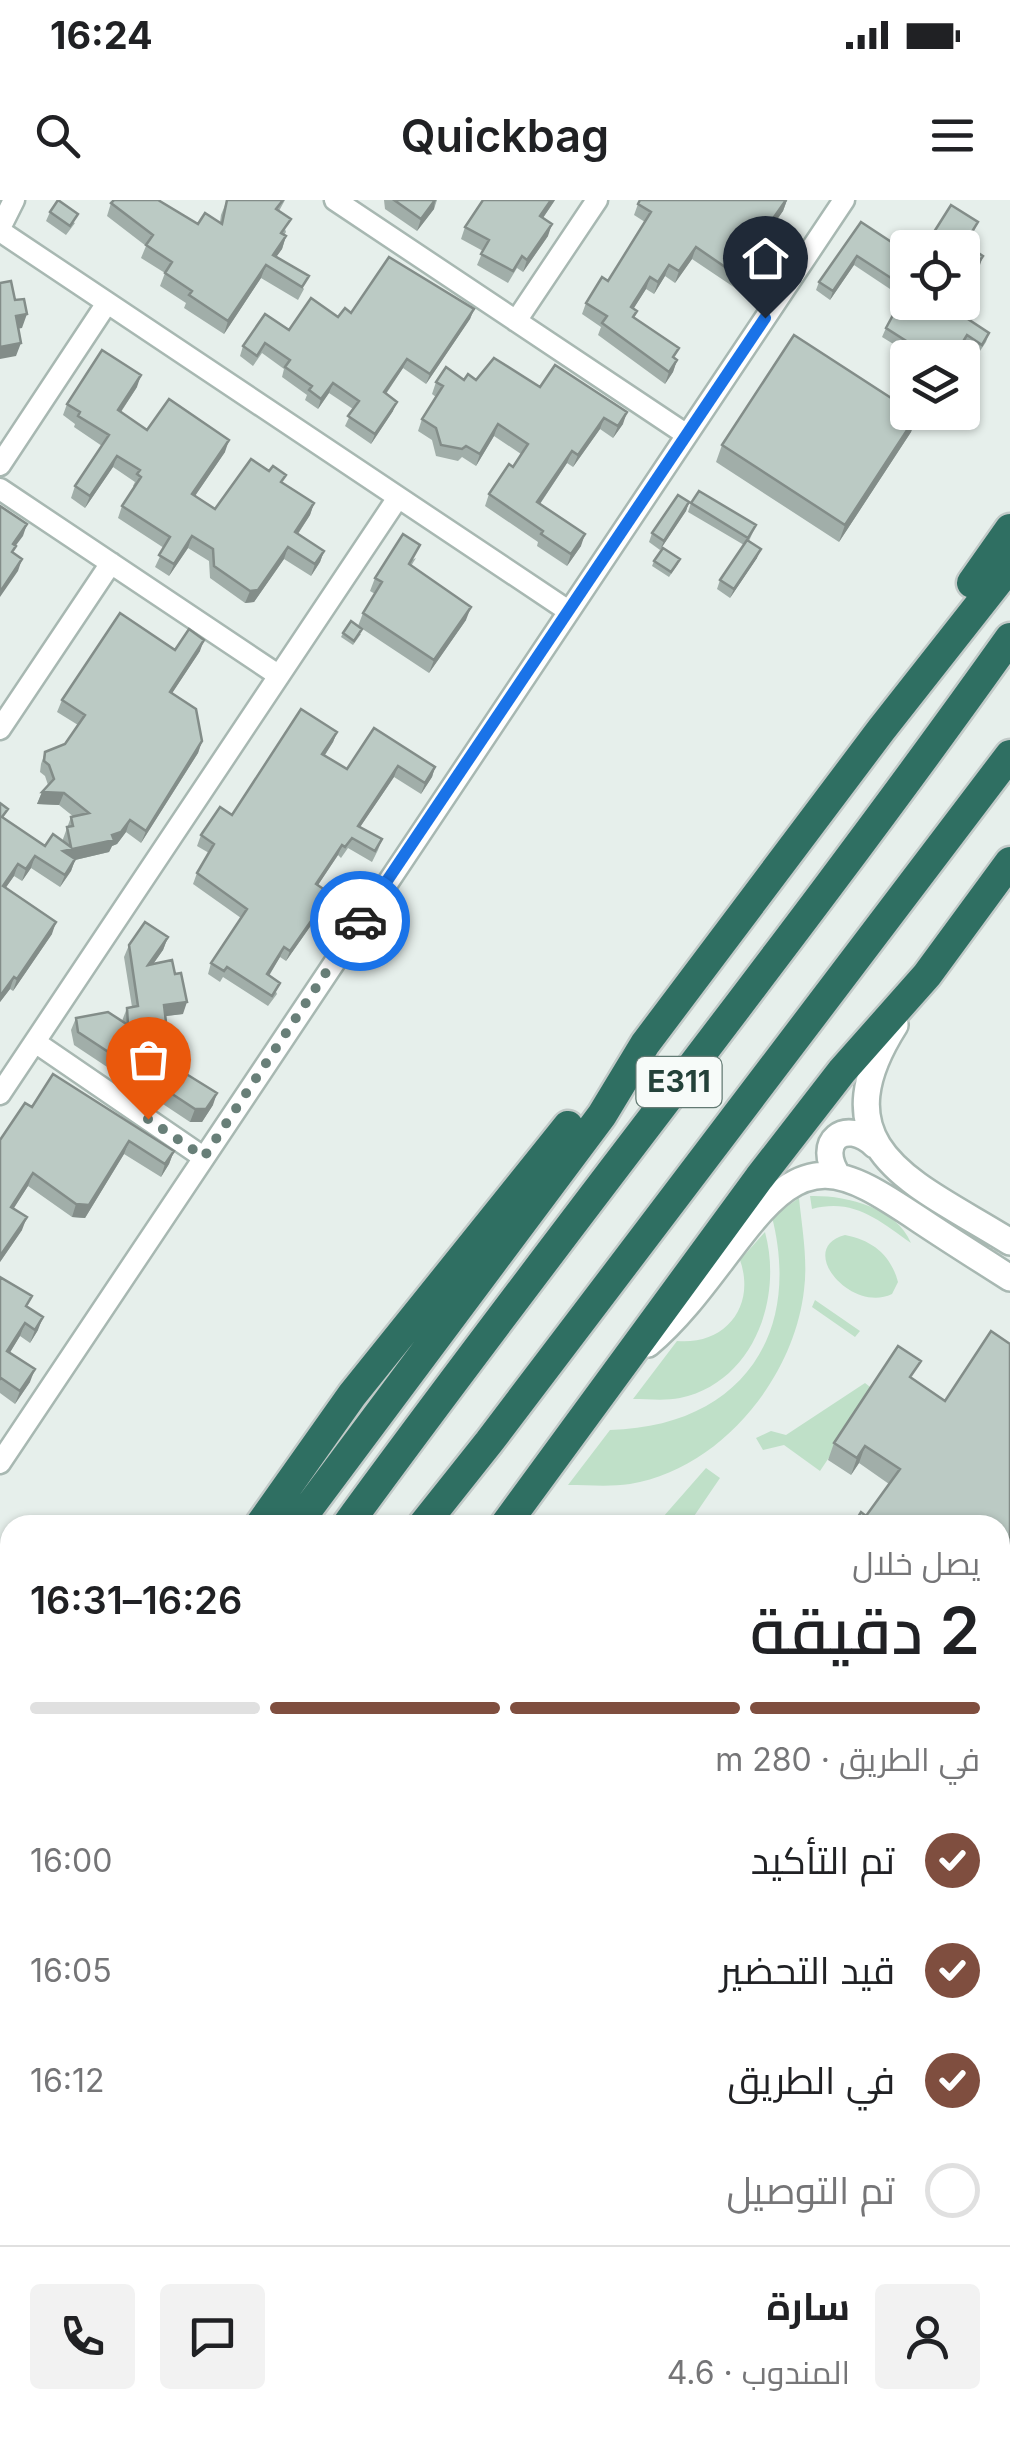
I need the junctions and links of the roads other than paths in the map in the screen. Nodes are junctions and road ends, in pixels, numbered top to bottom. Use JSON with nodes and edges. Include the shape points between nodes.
{"nodes":[{"id":1,"x":14,"y":200,"type":"edge"},
{"id":2,"x":597,"y":200,"type":"edge"},
{"id":3,"x":844,"y":200,"type":"edge"},
{"id":4,"x":346,"y":203,"type":"edge"},
{"id":5,"x":0,"y":230,"type":"edge"},
{"id":6,"x":107,"y":303,"type":"junction"},
{"id":7,"x":516,"y":321,"type":"junction"},
{"id":8,"x":686,"y":436,"type":"junction"},
{"id":9,"x":0,"y":466,"type":"edge"},
{"id":10,"x":0,"y":489,"type":"edge"},
{"id":11,"x":397,"y":499,"type":"junction"},
{"id":12,"x":1010,"y":529,"type":"edge"},
{"id":13,"x":110,"y":563,"type":"junction"},
{"id":14,"x":1010,"y":566,"type":"edge"},
{"id":15,"x":566,"y":610,"type":"junction"},
{"id":16,"x":1010,"y":638,"type":"edge"},
{"id":17,"x":278,"y":676,"type":"junction"},
{"id":18,"x":0,"y":728,"type":"edge"},
{"id":19,"x":881,"y":730,"type":"junction"},
{"id":20,"x":1010,"y":755,"type":"edge"},
{"id":21,"x":1010,"y":862,"type":"edge"},
{"id":22,"x":927,"y":975,"type":"junction"},
{"id":23,"x":36,"y":1042,"type":"junction"},
{"id":24,"x":645,"y":1044,"type":"junction"},
{"id":25,"x":0,"y":1094,"type":"edge"},
{"id":26,"x":875,"y":1146,"type":"junction"},
{"id":27,"x":204,"y":1157,"type":"junction"},
{"id":28,"x":838,"y":1176,"type":"junction"},
{"id":29,"x":1010,"y":1242,"type":"edge"},
{"id":30,"x":1010,"y":1278,"type":"edge"},
{"id":31,"x":627,"y":1358,"type":"junction"},
{"id":32,"x":489,"y":1442,"type":"junction"},
{"id":33,"x":0,"y":1463,"type":"edge"},
{"id":34,"x":267,"y":1515,"type":"edge"},
{"id":35,"x":303,"y":1515,"type":"edge"},
{"id":36,"x":353,"y":1515,"type":"edge"},
{"id":37,"x":431,"y":1515,"type":"edge"},
{"id":38,"x":446,"y":1515,"type":"edge"},
{"id":39,"x":512,"y":1515,"type":"edge"}],
"edges":[{"from":1,"to":5,"type":"street"},
{"from":2,"to":7,"type":"street"},
{"from":3,"to":8,"type":"street"},
{"from":4,"to":7,"type":"street"},
{"from":5,"to":6,"type":"street"},
{"from":6,"to":9,"type":"street"},
{"from":6,"to":11,"type":"street"},
{"from":7,"to":8,"type":"street"},
{"from":8,"to":15,"type":"street"},
{"from":10,"to":13,"type":"street"},
{"from":11,"to":15,"type":"street"},
{"from":11,"to":17,"type":"street"},
{"from":12,"to":19,"type":"highway","via":[[932,638]]},
{"from":13,"to":17,"type":"street"},
{"from":13,"to":18,"type":"street"},
{"from":14,"to":19,"type":"highway"},
{"from":15,"to":27,"type":"street"},
{"from":16,"to":36,"type":"highway","number":"E311"},
{"from":17,"to":23,"type":"street"},
{"from":19,"to":24,"type":"highway"},
{"from":20,"to":32,"type":"highway","number":"E311"},
{"from":21,"to":22,"type":"highway"},
{"from":22,"to":26,"type":"street","via":[[870,1076],[866,1099]]},
{"from":22,"to":31,"type":"highway","via":[[806,1117]]},
{"from":23,"to":25,"type":"street"},
{"from":23,"to":27,"type":"street"},
{"from":24,"to":34,"type":"highway","via":[[586,1104],[393,1341]]},
{"from":24,"to":35,"type":"highway","via":[[602,1114]]},
{"from":26,"to":28,"type":"street","via":[[860,1134],[837,1137],[829,1158]]},
{"from":26,"to":29,"type":"street","via":[[904,1175]]},
{"from":27,"to":33,"type":"street"},
{"from":28,"to":30,"type":"street","via":[[884,1196]]},
{"from":28,"to":31,"type":"street","via":[[798,1180],[780,1190],[674,1321]]},
{"from":31,"to":39,"type":"highway"},
{"from":32,"to":37,"type":"highway","number":"E311"},
{"from":32,"to":38,"type":"highway"}]}
